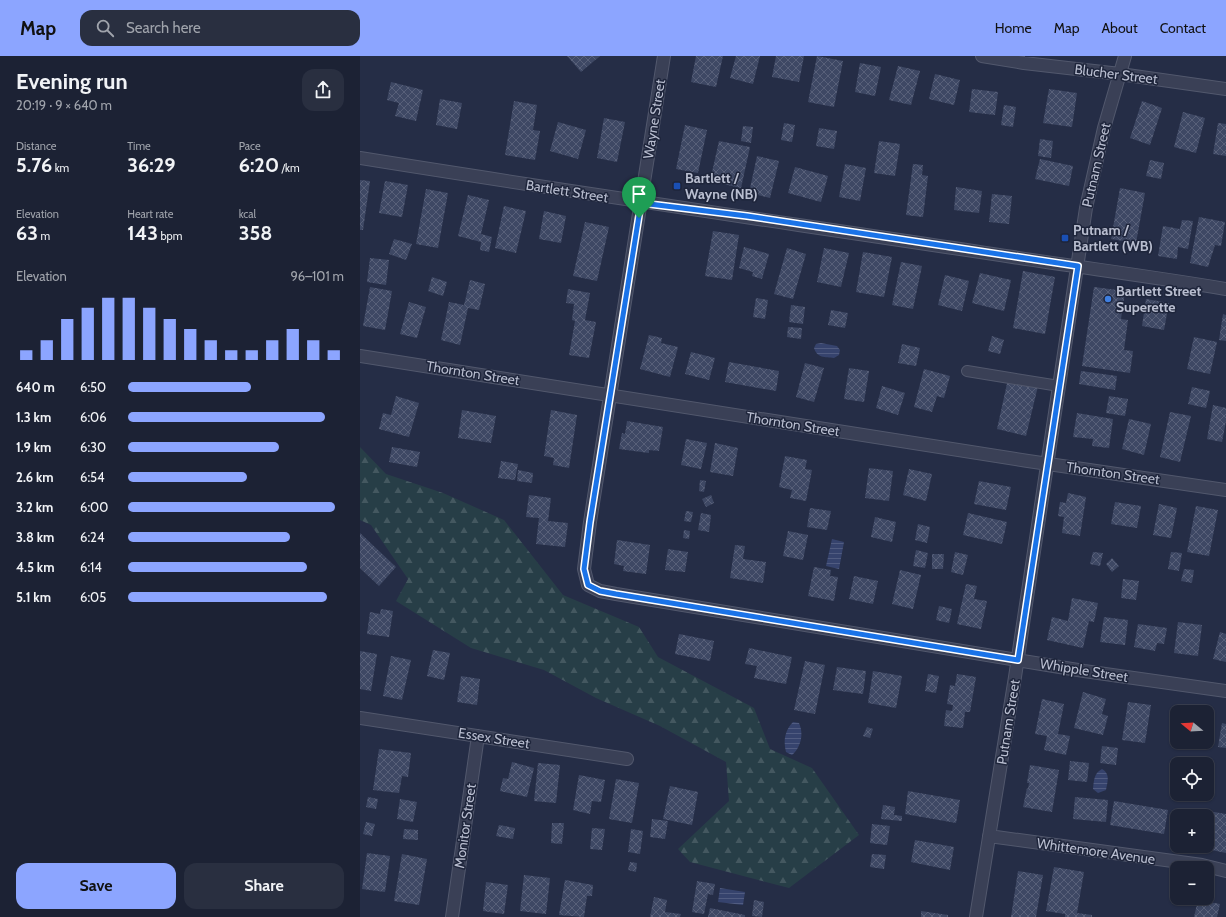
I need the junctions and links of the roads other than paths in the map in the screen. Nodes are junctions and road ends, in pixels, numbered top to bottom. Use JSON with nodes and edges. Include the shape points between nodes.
{"nodes":[{"id":1,"x":664,"y":56,"type":"edge"},
{"id":2,"x":982,"y":56,"type":"edge"},
{"id":3,"x":1125,"y":56,"type":"edge"},
{"id":4,"x":1120,"y":74,"type":"junction"},
{"id":5,"x":1226,"y":89,"type":"edge"},
{"id":6,"x":360,"y":158,"type":"edge"},
{"id":7,"x":641,"y":203,"type":"junction"},
{"id":8,"x":1078,"y":266,"type":"junction"},
{"id":9,"x":1226,"y":289,"type":"edge"},
{"id":10,"x":360,"y":356,"type":"edge"},
{"id":11,"x":967,"y":371,"type":"dead end"},
{"id":12,"x":1060,"y":386,"type":"junction"},
{"id":13,"x":611,"y":395,"type":"junction"},
{"id":14,"x":1048,"y":464,"type":"junction"},
{"id":15,"x":1226,"y":490,"type":"edge"},
{"id":16,"x":588,"y":585,"type":"joint"},
{"id":17,"x":1018,"y":660,"type":"junction"},
{"id":18,"x":1226,"y":691,"type":"edge"},
{"id":19,"x":360,"y":718,"type":"edge"},
{"id":20,"x":478,"y":736,"type":"junction"},
{"id":21,"x":627,"y":759,"type":"dead end"},
{"id":22,"x":989,"y":836,"type":"junction"},
{"id":23,"x":1226,"y":871,"type":"edge"},
{"id":24,"x":452,"y":917,"type":"edge"},
{"id":25,"x":976,"y":917,"type":"edge"}],
"edges":[{"from":1,"to":7,"type":"street","name":"Wayne Street"},
{"from":2,"to":4,"type":"street","name":"Blucher Street"},
{"from":3,"to":4,"type":"street","name":"Putnam Street"},
{"from":4,"to":5,"type":"street","name":"Blucher Street"},
{"from":4,"to":8,"type":"street","name":"Putnam Street","via":[[1104,128],[1086,208]]},
{"from":6,"to":7,"type":"street","name":"Bartlett Street"},
{"from":7,"to":8,"type":"street","name":"Bartlett Street","via":[[747,216]]},
{"from":7,"to":13,"type":"street","name":"Wayne Street"},
{"from":8,"to":9,"type":"street","name":"Bartlett Street"},
{"from":8,"to":12,"type":"street","name":"Putnam Street"},
{"from":10,"to":13,"type":"street","name":"Thornton Street"},
{"from":11,"to":12,"type":"lane"},
{"from":12,"to":14,"type":"street","name":"Putnam Street"},
{"from":13,"to":14,"type":"street","name":"Thornton Street"},
{"from":13,"to":16,"type":"street","name":"Wayne Street","via":[[586,550],[584,569]]},
{"from":14,"to":15,"type":"street","name":"Thornton Street"},
{"from":14,"to":17,"type":"street","name":"Putnam Street"},
{"from":16,"to":17,"type":"street","name":"Whipple Street","via":[[600,591],[616,594]]},
{"from":17,"to":18,"type":"street","name":"Whipple Street"},
{"from":17,"to":22,"type":"street","name":"Putnam Street"},
{"from":19,"to":20,"type":"street","name":"Essex Street"},
{"from":20,"to":21,"type":"street","name":"Essex Street"},
{"from":20,"to":24,"type":"street","name":"Monitor Street"},
{"from":22,"to":23,"type":"street","name":"Whittemore Avenue","via":[[1202,865]]},
{"from":22,"to":25,"type":"street","name":"Putnam Street"}]}
